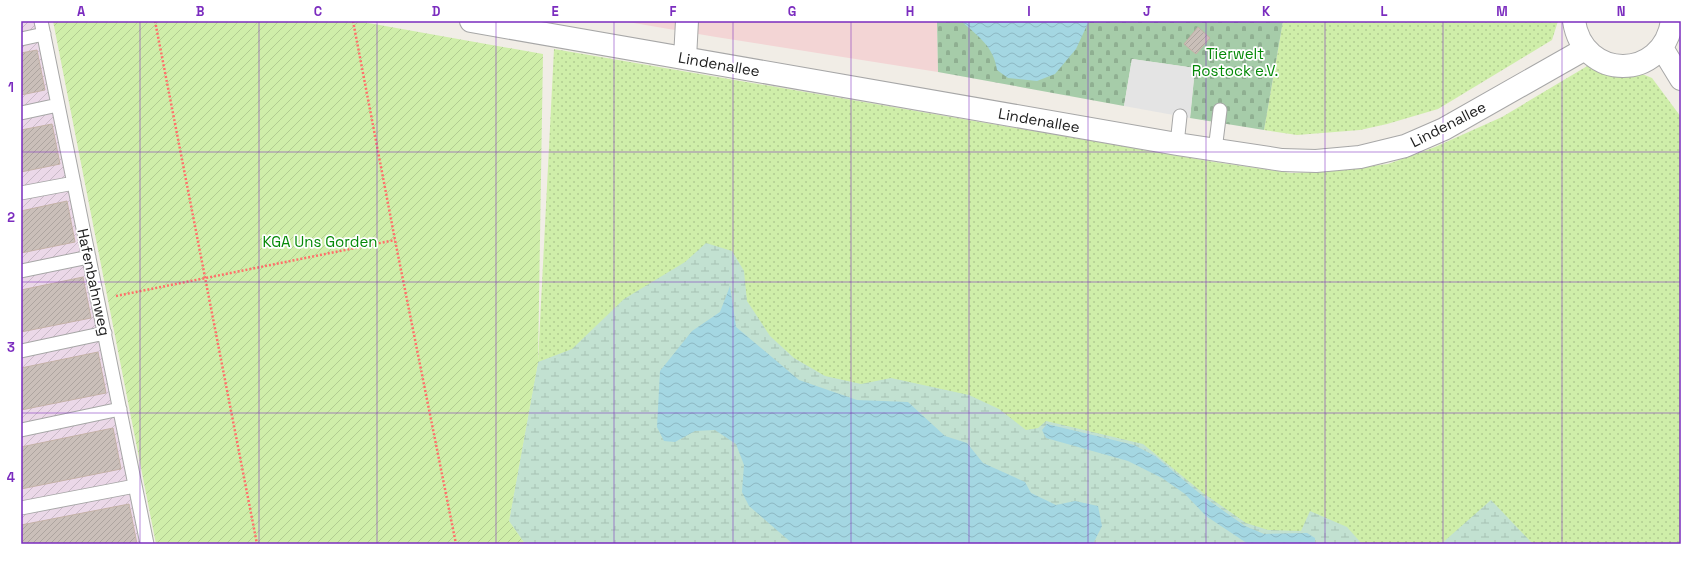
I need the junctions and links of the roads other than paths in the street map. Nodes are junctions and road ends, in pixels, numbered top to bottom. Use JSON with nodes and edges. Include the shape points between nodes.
{"nodes":[{"id":1,"x":41,"y":21,"type":"edge"},
{"id":2,"x":471,"y":21,"type":"edge"},
{"id":3,"x":687,"y":21,"type":"edge"},
{"id":4,"x":1574,"y":21,"type":"edge"},
{"id":5,"x":1672,"y":21,"type":"edge"},
{"id":6,"x":44,"y":34,"type":"junction"},
{"id":7,"x":21,"y":38,"type":"edge"},
{"id":8,"x":1662,"y":48,"type":"junction"},
{"id":9,"x":1585,"y":49,"type":"junction"},
{"id":10,"x":684,"y":58,"type":"junction"},
{"id":11,"x":1681,"y":79,"type":"edge"},
{"id":12,"x":58,"y":105,"type":"junction"},
{"id":13,"x":1220,"y":110,"type":"dead end"},
{"id":14,"x":21,"y":113,"type":"edge"},
{"id":15,"x":1180,"y":116,"type":"dead end"},
{"id":16,"x":1177,"y":144,"type":"junction"},
{"id":17,"x":1215,"y":150,"type":"junction"},
{"id":18,"x":74,"y":183,"type":"junction"},
{"id":19,"x":21,"y":193,"type":"edge"},
{"id":20,"x":89,"y":257,"type":"junction"},
{"id":21,"x":21,"y":271,"type":"edge"},
{"id":22,"x":105,"y":333,"type":"junction"},
{"id":23,"x":21,"y":351,"type":"edge"},
{"id":24,"x":120,"y":409,"type":"junction"},
{"id":25,"x":21,"y":430,"type":"edge"},
{"id":26,"x":135,"y":486,"type":"junction"},
{"id":27,"x":21,"y":508,"type":"edge"},
{"id":28,"x":148,"y":544,"type":"edge"}],
"edges":[{"from":1,"to":6,"type":"lane","name":"Hafenbahnweg"},
{"from":2,"to":10,"type":"street","name":"Lindenallee"},
{"from":3,"to":10,"type":"street"},
{"from":4,"to":9,"type":"street","via":[[1577,36]]},
{"from":5,"to":8,"type":"street","via":[[1670,33]]},
{"from":6,"to":7,"type":"lane"},
{"from":6,"to":12,"type":"lane","name":"Hafenbahnweg"},
{"from":8,"to":9,"type":"street","via":[[1653,57],[1630,66],[1605,63]]},
{"from":8,"to":11,"type":"street"},
{"from":9,"to":17,"type":"street","name":"Lindenallee","via":[[1444,129],[1405,146],[1360,156],[1316,161],[1282,160]]},
{"from":10,"to":16,"type":"street","name":"Lindenallee"},
{"from":12,"to":14,"type":"lane"},
{"from":12,"to":18,"type":"lane","name":"Hafenbahnweg"},
{"from":13,"to":17,"type":"lane"},
{"from":15,"to":16,"type":"lane"},
{"from":16,"to":17,"type":"street","name":"Lindenallee"},
{"from":18,"to":19,"type":"lane"},
{"from":18,"to":20,"type":"lane","name":"Hafenbahnweg"},
{"from":20,"to":21,"type":"lane"},
{"from":20,"to":22,"type":"lane","name":"Hafenbahnweg"},
{"from":22,"to":23,"type":"lane"},
{"from":22,"to":24,"type":"lane","name":"Hafenbahnweg"},
{"from":24,"to":25,"type":"lane"},
{"from":24,"to":26,"type":"lane","name":"Hafenbahnweg"},
{"from":26,"to":27,"type":"lane"},
{"from":26,"to":28,"type":"lane","name":"Hafenbahnweg"}]}
